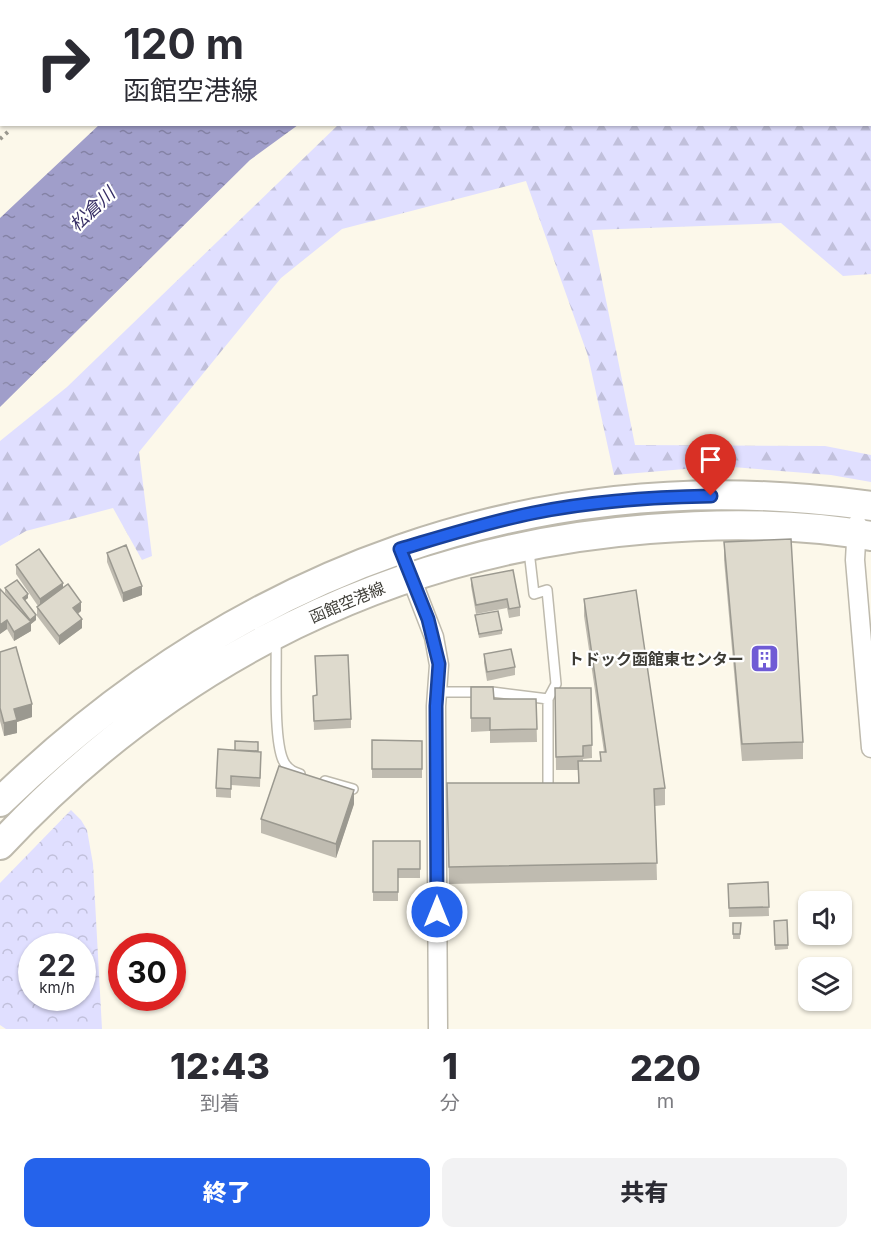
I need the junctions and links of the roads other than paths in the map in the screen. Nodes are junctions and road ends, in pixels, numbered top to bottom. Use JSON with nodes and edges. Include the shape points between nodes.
{"nodes":[{"id":1,"x":865,"y":506,"type":"edge"},
{"id":2,"x":864,"y":535,"type":"edge"},
{"id":3,"x":528,"y":544,"type":"junction"},
{"id":4,"x":400,"y":549,"type":"junction"},
{"id":5,"x":410,"y":576,"type":"junction"},
{"id":6,"x":272,"y":619,"type":"junction"},
{"id":7,"x":437,"y":692,"type":"junction"},
{"id":8,"x":548,"y":699,"type":"junction"},
{"id":9,"x":871,"y":748,"type":"edge"},
{"id":10,"x":548,"y":788,"type":"edge"},
{"id":11,"x":353,"y":789,"type":"edge"},
{"id":12,"x":0,"y":802,"type":"edge"},
{"id":13,"x":0,"y":845,"type":"edge"},
{"id":14,"x":438,"y":1029,"type":"edge"}],
"edges":[{"from":1,"to":2,"type":"street"},
{"from":1,"to":4,"type":"main road","name":"函館空港線","via":[[763,496],[614,500],[532,513]]},
{"from":2,"to":3,"type":"main road","name":"函館空港線","via":[[735,525],[613,532]]},
{"from":2,"to":9,"type":"street","via":[[855,560]]},
{"from":3,"to":5,"type":"main road","name":"函館空港線"},
{"from":3,"to":8,"type":"lane","via":[[534,594],[547,590],[556,684]]},
{"from":4,"to":5,"type":"street"},
{"from":4,"to":6,"type":"main road","name":"函館空港線"},
{"from":5,"to":6,"type":"main road","name":"函館空港線","via":[[345,600]]},
{"from":5,"to":7,"type":"street","via":[[434,637],[439,664]]},
{"from":6,"to":11,"type":"lane","via":[[283,762],[292,772]]},
{"from":6,"to":12,"type":"main road","name":"函館空港線","via":[[181,655],[66,740]]},
{"from":6,"to":13,"type":"main road","name":"函館空港線","via":[[152,709],[44,800]]},
{"from":7,"to":8,"type":"lane","via":[[492,692]]},
{"from":7,"to":14,"type":"street"},
{"from":8,"to":10,"type":"lane"}]}
